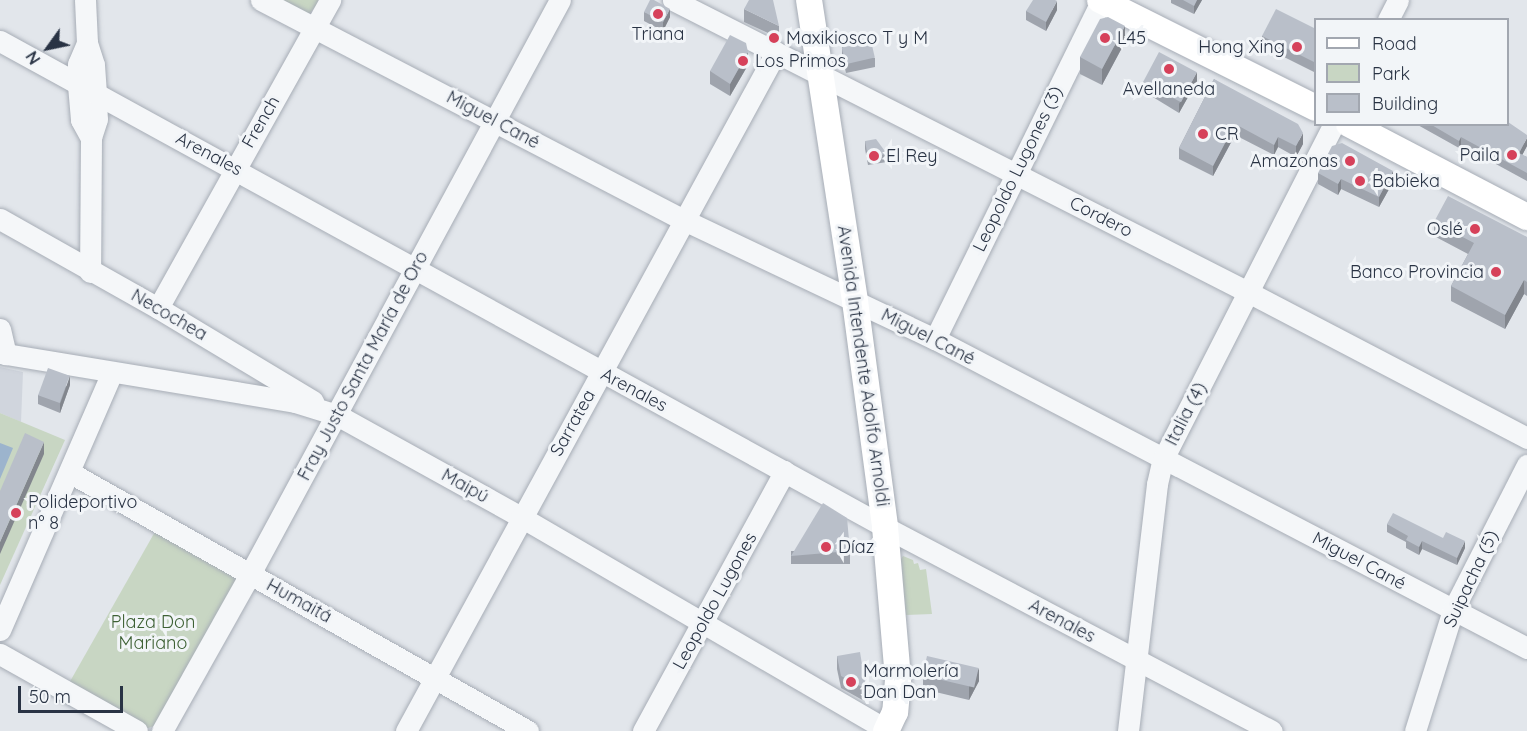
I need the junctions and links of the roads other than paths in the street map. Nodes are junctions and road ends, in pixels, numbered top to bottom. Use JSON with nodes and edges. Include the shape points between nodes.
{"nodes":[{"id":1,"x":85,"y":0,"type":"edge"},
{"id":2,"x":261,"y":0,"type":"edge"},
{"id":3,"x":330,"y":0,"type":"edge"},
{"id":4,"x":560,"y":0,"type":"edge"},
{"id":5,"x":673,"y":0,"type":"edge"},
{"id":6,"x":809,"y":0,"type":"edge"},
{"id":7,"x":1101,"y":0,"type":"edge"},
{"id":8,"x":1138,"y":0,"type":"edge"},
{"id":9,"x":1398,"y":0,"type":"edge"},
{"id":10,"x":1389,"y":18,"type":"edge"},
{"id":11,"x":315,"y":28,"type":"junction"},
{"id":12,"x":0,"y":41,"type":"edge"},
{"id":13,"x":776,"y":52,"type":"junction"},
{"id":14,"x":822,"y":76,"type":"junction"},
{"id":15,"x":87,"y":90,"type":"junction"},
{"id":16,"x":1314,"y":90,"type":"edge"},
{"id":17,"x":1314,"y":107,"type":"edge"},
{"id":18,"x":494,"y":121,"type":"junction"},
{"id":19,"x":1333,"y":126,"type":"edge"},
{"id":20,"x":1353,"y":126,"type":"edge"},
{"id":21,"x":1386,"y":126,"type":"edge"},
{"id":22,"x":235,"y":168,"type":"junction"},
{"id":23,"x":1015,"y":174,"type":"junction"},
{"id":24,"x":1527,"y":199,"type":"edge"},
{"id":25,"x":1527,"y":217,"type":"edge"},
{"id":26,"x":0,"y":219,"type":"edge"},
{"id":27,"x":684,"y":220,"type":"junction"},
{"id":28,"x":416,"y":268,"type":"junction"},
{"id":29,"x":90,"y":272,"type":"junction"},
{"id":30,"x":1248,"y":292,"type":"junction"},
{"id":31,"x":855,"y":301,"type":"junction"},
{"id":32,"x":158,"y":308,"type":"junction"},
{"id":33,"x":0,"y":329,"type":"edge"},
{"id":34,"x":935,"y":339,"type":"junction"},
{"id":35,"x":3,"y":354,"type":"edge"},
{"id":36,"x":601,"y":372,"type":"junction"},
{"id":37,"x":112,"y":374,"type":"junction"},
{"id":38,"x":337,"y":415,"type":"junction"},
{"id":39,"x":1527,"y":438,"type":"edge"},
{"id":40,"x":1163,"y":459,"type":"junction"},
{"id":41,"x":1527,"y":465,"type":"edge"},
{"id":42,"x":785,"y":471,"type":"junction"},
{"id":43,"x":69,"y":472,"type":"junction"},
{"id":44,"x":521,"y":517,"type":"junction"},
{"id":45,"x":885,"y":527,"type":"junction"},
{"id":46,"x":250,"y":574,"type":"junction"},
{"id":47,"x":1453,"y":610,"type":"junction"},
{"id":48,"x":703,"y":624,"type":"junction"},
{"id":49,"x":0,"y":628,"type":"edge"},
{"id":50,"x":1527,"y":648,"type":"edge"},
{"id":51,"x":0,"y":654,"type":"edge"},
{"id":52,"x":1135,"y":660,"type":"junction"},
{"id":53,"x":435,"y":678,"type":"junction"},
{"id":54,"x":137,"y":731,"type":"edge"},
{"id":55,"x":162,"y":731,"type":"edge"},
{"id":56,"x":406,"y":731,"type":"edge"},
{"id":57,"x":528,"y":731,"type":"edge"},
{"id":58,"x":643,"y":731,"type":"edge"},
{"id":59,"x":887,"y":731,"type":"edge"},
{"id":60,"x":1128,"y":731,"type":"edge"},
{"id":61,"x":1272,"y":731,"type":"edge"},
{"id":62,"x":1415,"y":731,"type":"edge"}],
"edges":[{"from":1,"to":15,"type":"street","via":[[87,43],[78,64]]},
{"from":2,"to":11,"type":"street","name":"Miguel Cané"},
{"from":3,"to":11,"type":"street","name":"French"},
{"from":4,"to":18,"type":"street","name":"Fray Justo Santa María de Oro"},
{"from":5,"to":13,"type":"street","name":"Cordero"},
{"from":6,"to":14,"type":"main road","name":"Avenida Intendente Adolfo Arnoldi"},
{"from":7,"to":17,"type":"main road"},
{"from":7,"to":23,"type":"street","name":"Leopoldo Lugones (3)"},
{"from":8,"to":16,"type":"main road"},
{"from":9,"to":10,"type":"street"},
{"from":11,"to":18,"type":"street","name":"Miguel Cané"},
{"from":11,"to":22,"type":"street","name":"French"},
{"from":12,"to":15,"type":"street","name":"Arenales"},
{"from":13,"to":14,"type":"street","name":"Cordero"},
{"from":13,"to":27,"type":"street","name":"Sarratea"},
{"from":14,"to":23,"type":"street","name":"Cordero"},
{"from":14,"to":31,"type":"main road","name":"Avenida Intendente Adolfo Arnoldi"},
{"from":15,"to":22,"type":"street","name":"Arenales"},
{"from":15,"to":29,"type":"street","via":[[81,120],[91,138]]},
{"from":18,"to":27,"type":"street","name":"Miguel Cané"},
{"from":18,"to":28,"type":"street","name":"Fray Justo Santa María de Oro"},
{"from":19,"to":30,"type":"street","name":"Italia (4)"},
{"from":20,"to":25,"type":"main road"},
{"from":21,"to":24,"type":"main road"},
{"from":22,"to":28,"type":"street","name":"Arenales"},
{"from":22,"to":32,"type":"street","name":"French"},
{"from":23,"to":30,"type":"street","name":"Cordero"},
{"from":23,"to":34,"type":"street","name":"Leopoldo Lugones (3)"},
{"from":26,"to":29,"type":"street","name":"Necochea"},
{"from":27,"to":31,"type":"street","name":"Miguel Cané"},
{"from":27,"to":36,"type":"street","name":"Sarratea"},
{"from":28,"to":36,"type":"street","name":"Arenales"},
{"from":28,"to":38,"type":"street","name":"Fray Justo Santa María de Oro"},
{"from":29,"to":32,"type":"street","name":"Necochea"},
{"from":30,"to":39,"type":"street","name":"Cordero"},
{"from":30,"to":40,"type":"street","name":"Italia (4)"},
{"from":31,"to":34,"type":"street","name":"Miguel Cané"},
{"from":31,"to":45,"type":"main road","name":"Avenida Intendente Adolfo Arnoldi"},
{"from":32,"to":38,"type":"street","name":"Necochea"},
{"from":33,"to":35,"type":"street"},
{"from":34,"to":40,"type":"street","name":"Miguel Cané"},
{"from":35,"to":37,"type":"street","name":"Maipú"},
{"from":36,"to":42,"type":"street","name":"Arenales"},
{"from":36,"to":44,"type":"street","name":"Sarratea"},
{"from":37,"to":38,"type":"street","name":"Maipú","via":[[295,402]]},
{"from":37,"to":43,"type":"street"},
{"from":38,"to":44,"type":"street","name":"Maipú"},
{"from":38,"to":46,"type":"street","name":"Fray Justo Santa María de Oro"},
{"from":40,"to":47,"type":"street","name":"Miguel Cané"},
{"from":40,"to":52,"type":"street","name":"Italia (4)"},
{"from":41,"to":47,"type":"street","name":"Suipacha (5)"},
{"from":42,"to":45,"type":"street","name":"Arenales"},
{"from":42,"to":48,"type":"street","name":"Leopoldo Lugones"},
{"from":43,"to":46,"type":"street","name":"Humaitá"},
{"from":43,"to":49,"type":"street"},
{"from":44,"to":48,"type":"street","name":"Maipú"},
{"from":44,"to":53,"type":"street","name":"Sarratea"},
{"from":45,"to":52,"type":"street","name":"Arenales"},
{"from":45,"to":59,"type":"main road","name":"Avenida Intendente Adolfo Arnoldi","via":[[898,681]]},
{"from":46,"to":53,"type":"street","name":"Humaitá"},
{"from":46,"to":55,"type":"street","name":"Fray Justo Santa María de Oro"},
{"from":47,"to":50,"type":"street","name":"Miguel Cané"},
{"from":47,"to":62,"type":"street","name":"Suipacha (5)"},
{"from":48,"to":58,"type":"street","name":"Leopoldo Lugones"},
{"from":48,"to":59,"type":"street","name":"Maipú"},
{"from":51,"to":54,"type":"street"},
{"from":52,"to":60,"type":"street","name":"Italia (4)"},
{"from":52,"to":61,"type":"street","name":"Arenales"},
{"from":53,"to":56,"type":"street","name":"Sarratea"},
{"from":53,"to":57,"type":"street","name":"Humaitá"}]}
